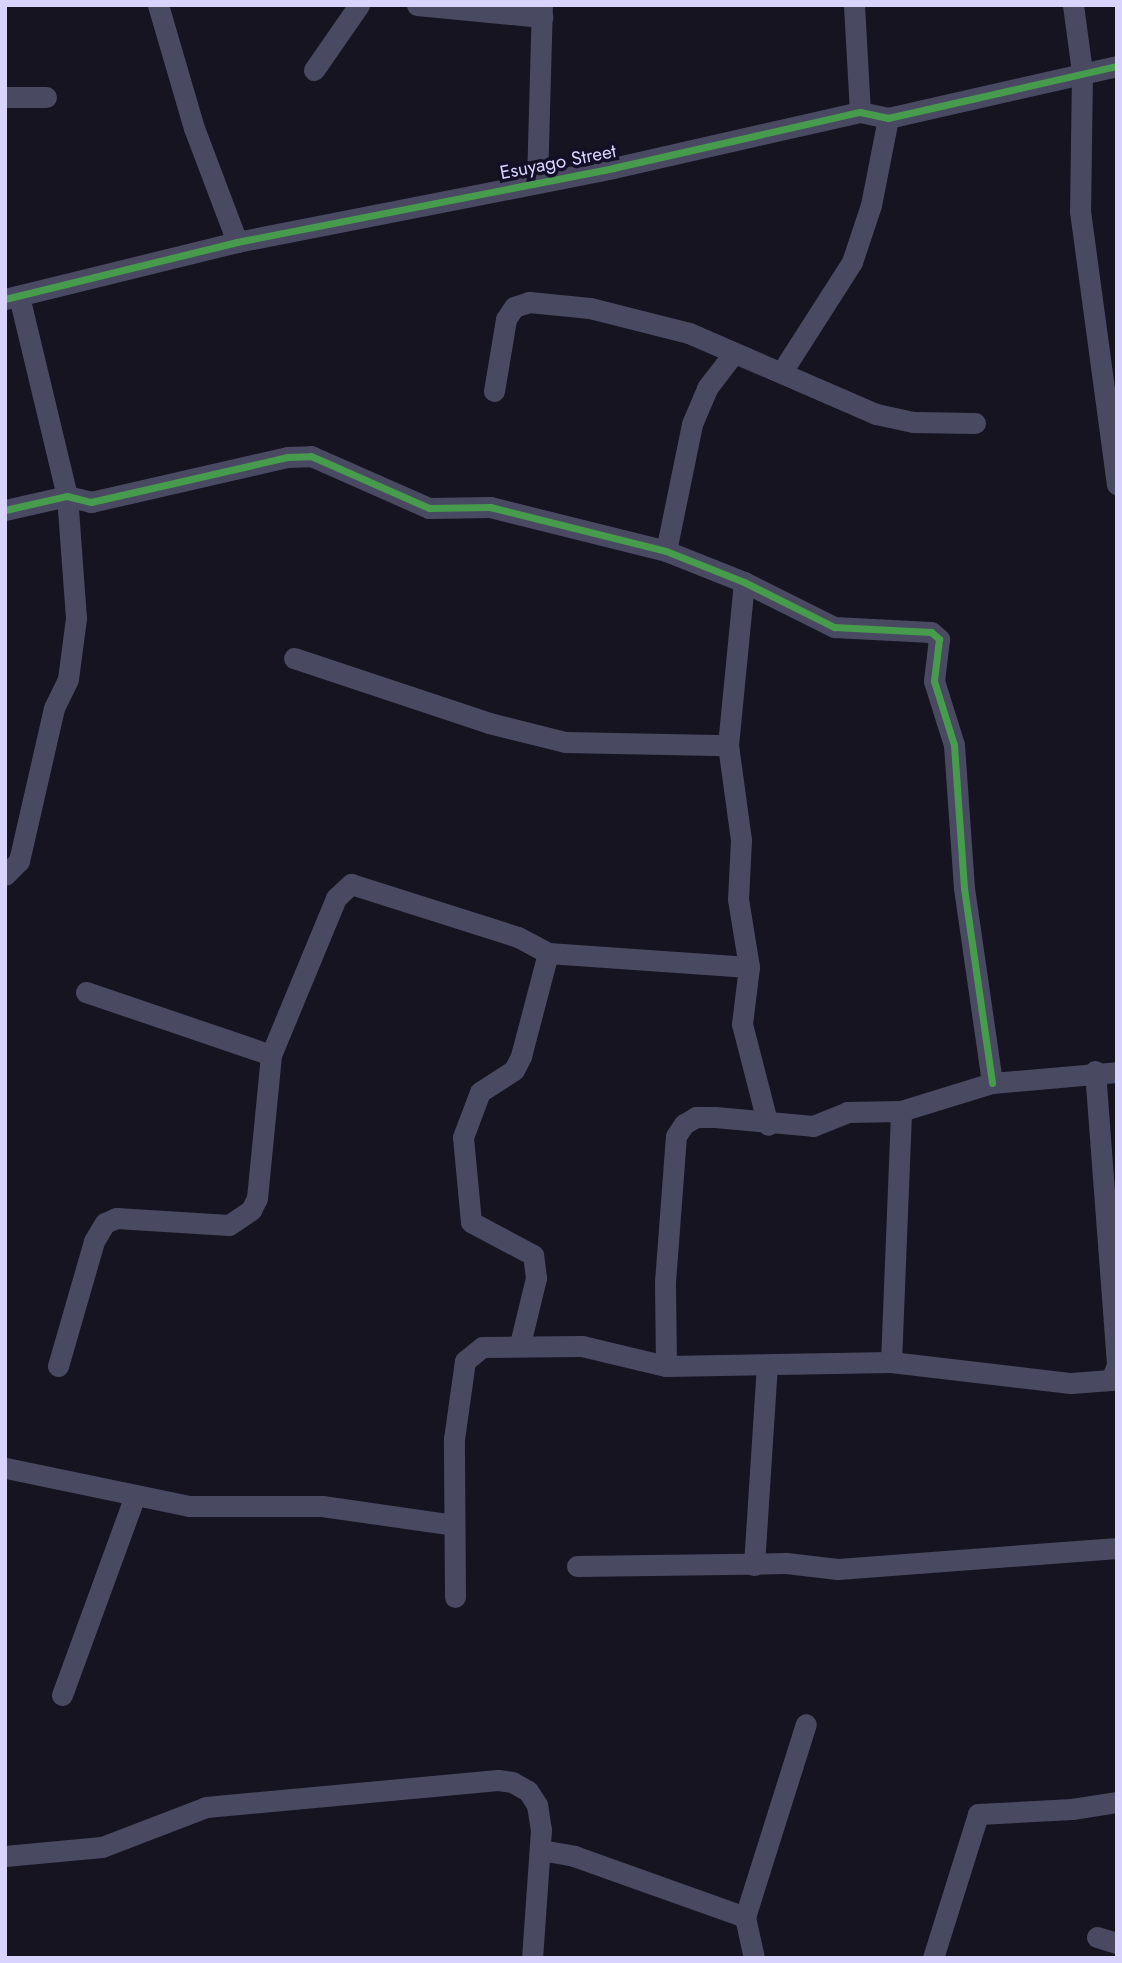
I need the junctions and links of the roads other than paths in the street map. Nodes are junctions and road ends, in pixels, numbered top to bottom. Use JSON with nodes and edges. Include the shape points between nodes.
{"nodes":[{"id":1,"x":158,"y":5,"type":"edge"},
{"id":2,"x":359,"y":5,"type":"edge"},
{"id":3,"x":417,"y":5,"type":"edge"},
{"id":4,"x":854,"y":5,"type":"edge"},
{"id":5,"x":1073,"y":5,"type":"edge"},
{"id":6,"x":542,"y":11,"type":"edge"},
{"id":7,"x":1117,"y":66,"type":"edge"},
{"id":8,"x":314,"y":70,"type":"dead end"},
{"id":9,"x":1082,"y":72,"type":"junction"},
{"id":10,"x":5,"y":97,"type":"edge"},
{"id":11,"x":46,"y":97,"type":"dead end"},
{"id":12,"x":860,"y":112,"type":"junction"},
{"id":13,"x":888,"y":118,"type":"junction"},
{"id":14,"x":537,"y":182,"type":"junction"},
{"id":15,"x":237,"y":242,"type":"junction"},
{"id":16,"x":12,"y":298,"type":"edge"},
{"id":17,"x":734,"y":353,"type":"junction"},
{"id":18,"x":783,"y":370,"type":"junction"},
{"id":19,"x":494,"y":391,"type":"dead end"},
{"id":20,"x":975,"y":423,"type":"dead end"},
{"id":21,"x":1117,"y":485,"type":"edge"},
{"id":22,"x":67,"y":496,"type":"junction"},
{"id":23,"x":5,"y":510,"type":"edge"},
{"id":24,"x":666,"y":551,"type":"junction"},
{"id":25,"x":744,"y":582,"type":"junction"},
{"id":26,"x":294,"y":658,"type":"dead end"},
{"id":27,"x":728,"y":744,"type":"junction"},
{"id":28,"x":5,"y":875,"type":"edge"},
{"id":29,"x":548,"y":953,"type":"junction"},
{"id":30,"x":749,"y":967,"type":"junction"},
{"id":31,"x":86,"y":992,"type":"dead end"},
{"id":32,"x":271,"y":1055,"type":"junction"},
{"id":33,"x":1095,"y":1071,"type":"junction"},
{"id":34,"x":1117,"y":1072,"type":"edge"},
{"id":35,"x":992,"y":1083,"type":"junction"},
{"id":36,"x":901,"y":1111,"type":"junction"},
{"id":37,"x":768,"y":1125,"type":"junction"},
{"id":38,"x":520,"y":1344,"type":"junction"},
{"id":39,"x":891,"y":1362,"type":"junction"},
{"id":40,"x":1117,"y":1364,"type":"edge"},
{"id":41,"x":767,"y":1365,"type":"junction"},
{"id":42,"x":58,"y":1366,"type":"dead end"},
{"id":43,"x":666,"y":1366,"type":"junction"},
{"id":44,"x":6,"y":1468,"type":"edge"},
{"id":45,"x":134,"y":1498,"type":"junction"},
{"id":46,"x":453,"y":1525,"type":"junction"},
{"id":47,"x":1117,"y":1548,"type":"edge"},
{"id":48,"x":577,"y":1566,"type":"dead end"},
{"id":49,"x":754,"y":1566,"type":"junction"},
{"id":50,"x":455,"y":1597,"type":"dead end"},
{"id":51,"x":62,"y":1695,"type":"dead end"},
{"id":52,"x":806,"y":1724,"type":"dead end"},
{"id":53,"x":1117,"y":1802,"type":"edge"},
{"id":54,"x":541,"y":1850,"type":"junction"},
{"id":55,"x":5,"y":1856,"type":"edge"},
{"id":56,"x":745,"y":1917,"type":"junction"},
{"id":57,"x":532,"y":1958,"type":"edge"},
{"id":58,"x":754,"y":1958,"type":"edge"},
{"id":59,"x":933,"y":1958,"type":"edge"}],
"edges":[{"from":1,"to":15,"type":"street","via":[[194,128]]},
{"from":2,"to":8,"type":"street"},
{"from":3,"to":6,"type":"street"},
{"from":4,"to":12,"type":"street"},
{"from":5,"to":9,"type":"street"},
{"from":6,"to":14,"type":"street"},
{"from":7,"to":9,"type":"street","name":"Esuyago Street"},
{"from":9,"to":13,"type":"street","name":"Esuyago Street"},
{"from":9,"to":21,"type":"street","via":[[1080,211]]},
{"from":10,"to":11,"type":"street"},
{"from":12,"to":13,"type":"street","name":"Esuyago Street"},
{"from":12,"to":14,"type":"street","name":"Esuyago Street"},
{"from":13,"to":18,"type":"street","via":[[871,205],[852,262]]},
{"from":14,"to":15,"type":"street","name":"Esuyago Street"},
{"from":15,"to":16,"type":"street","name":"Esuyago Street"},
{"from":16,"to":22,"type":"street"},
{"from":17,"to":18,"type":"street"},
{"from":17,"to":19,"type":"street","via":[[689,333],[590,308],[529,302],[514,307],[506,319]]},
{"from":17,"to":24,"type":"street","via":[[707,388],[692,424]]},
{"from":18,"to":20,"type":"street","via":[[876,414],[913,422]]},
{"from":22,"to":23,"type":"street"},
{"from":22,"to":24,"type":"street","via":[[91,502],[299,455],[429,508],[490,507]]},
{"from":22,"to":28,"type":"street","via":[[76,618],[68,679],[54,708],[19,861]]},
{"from":24,"to":25,"type":"street"},
{"from":25,"to":27,"type":"street"},
{"from":25,"to":35,"type":"street","via":[[834,626],[931,632],[939,639],[934,681],[954,745],[964,888]]},
{"from":26,"to":27,"type":"street","via":[[489,723],[565,742]]},
{"from":27,"to":30,"type":"street","via":[[741,840],[738,899]]},
{"from":29,"to":30,"type":"street"},
{"from":29,"to":32,"type":"street","via":[[518,937],[351,884],[336,898]]},
{"from":29,"to":38,"type":"street","via":[[521,1056],[514,1070],[480,1092],[463,1137],[471,1222],[533,1255],[536,1278]]},
{"from":30,"to":37,"type":"street","via":[[742,1024]]},
{"from":31,"to":32,"type":"street"},
{"from":32,"to":42,"type":"street","via":[[257,1198],[251,1210],[229,1225],[116,1217],[105,1223],[94,1241]]},
{"from":33,"to":34,"type":"street"},
{"from":33,"to":35,"type":"street"},
{"from":33,"to":40,"type":"street"},
{"from":35,"to":36,"type":"street"},
{"from":36,"to":37,"type":"street","via":[[861,1110],[813,1126]]},
{"from":36,"to":39,"type":"street"},
{"from":37,"to":43,"type":"street","via":[[696,1117],[676,1136],[665,1282]]},
{"from":38,"to":43,"type":"street","via":[[582,1346]]},
{"from":38,"to":46,"type":"street","via":[[482,1346],[465,1362],[454,1439]]},
{"from":39,"to":40,"type":"street","via":[[1071,1383],[1111,1380]]},
{"from":39,"to":41,"type":"street"},
{"from":41,"to":43,"type":"street"},
{"from":41,"to":49,"type":"street"},
{"from":44,"to":45,"type":"street"},
{"from":45,"to":46,"type":"street","via":[[212,1508],[322,1506]]},
{"from":45,"to":51,"type":"street"},
{"from":46,"to":50,"type":"street"},
{"from":47,"to":49,"type":"street","via":[[838,1569],[786,1563]]},
{"from":48,"to":49,"type":"street"},
{"from":52,"to":56,"type":"street"},
{"from":53,"to":59,"type":"street","via":[[978,1814]]},
{"from":54,"to":55,"type":"street","via":[[537,1805],[528,1791],[498,1780],[206,1807],[102,1847]]},
{"from":54,"to":56,"type":"street","via":[[574,1856]]},
{"from":54,"to":57,"type":"street"},
{"from":56,"to":58,"type":"street"}]}
